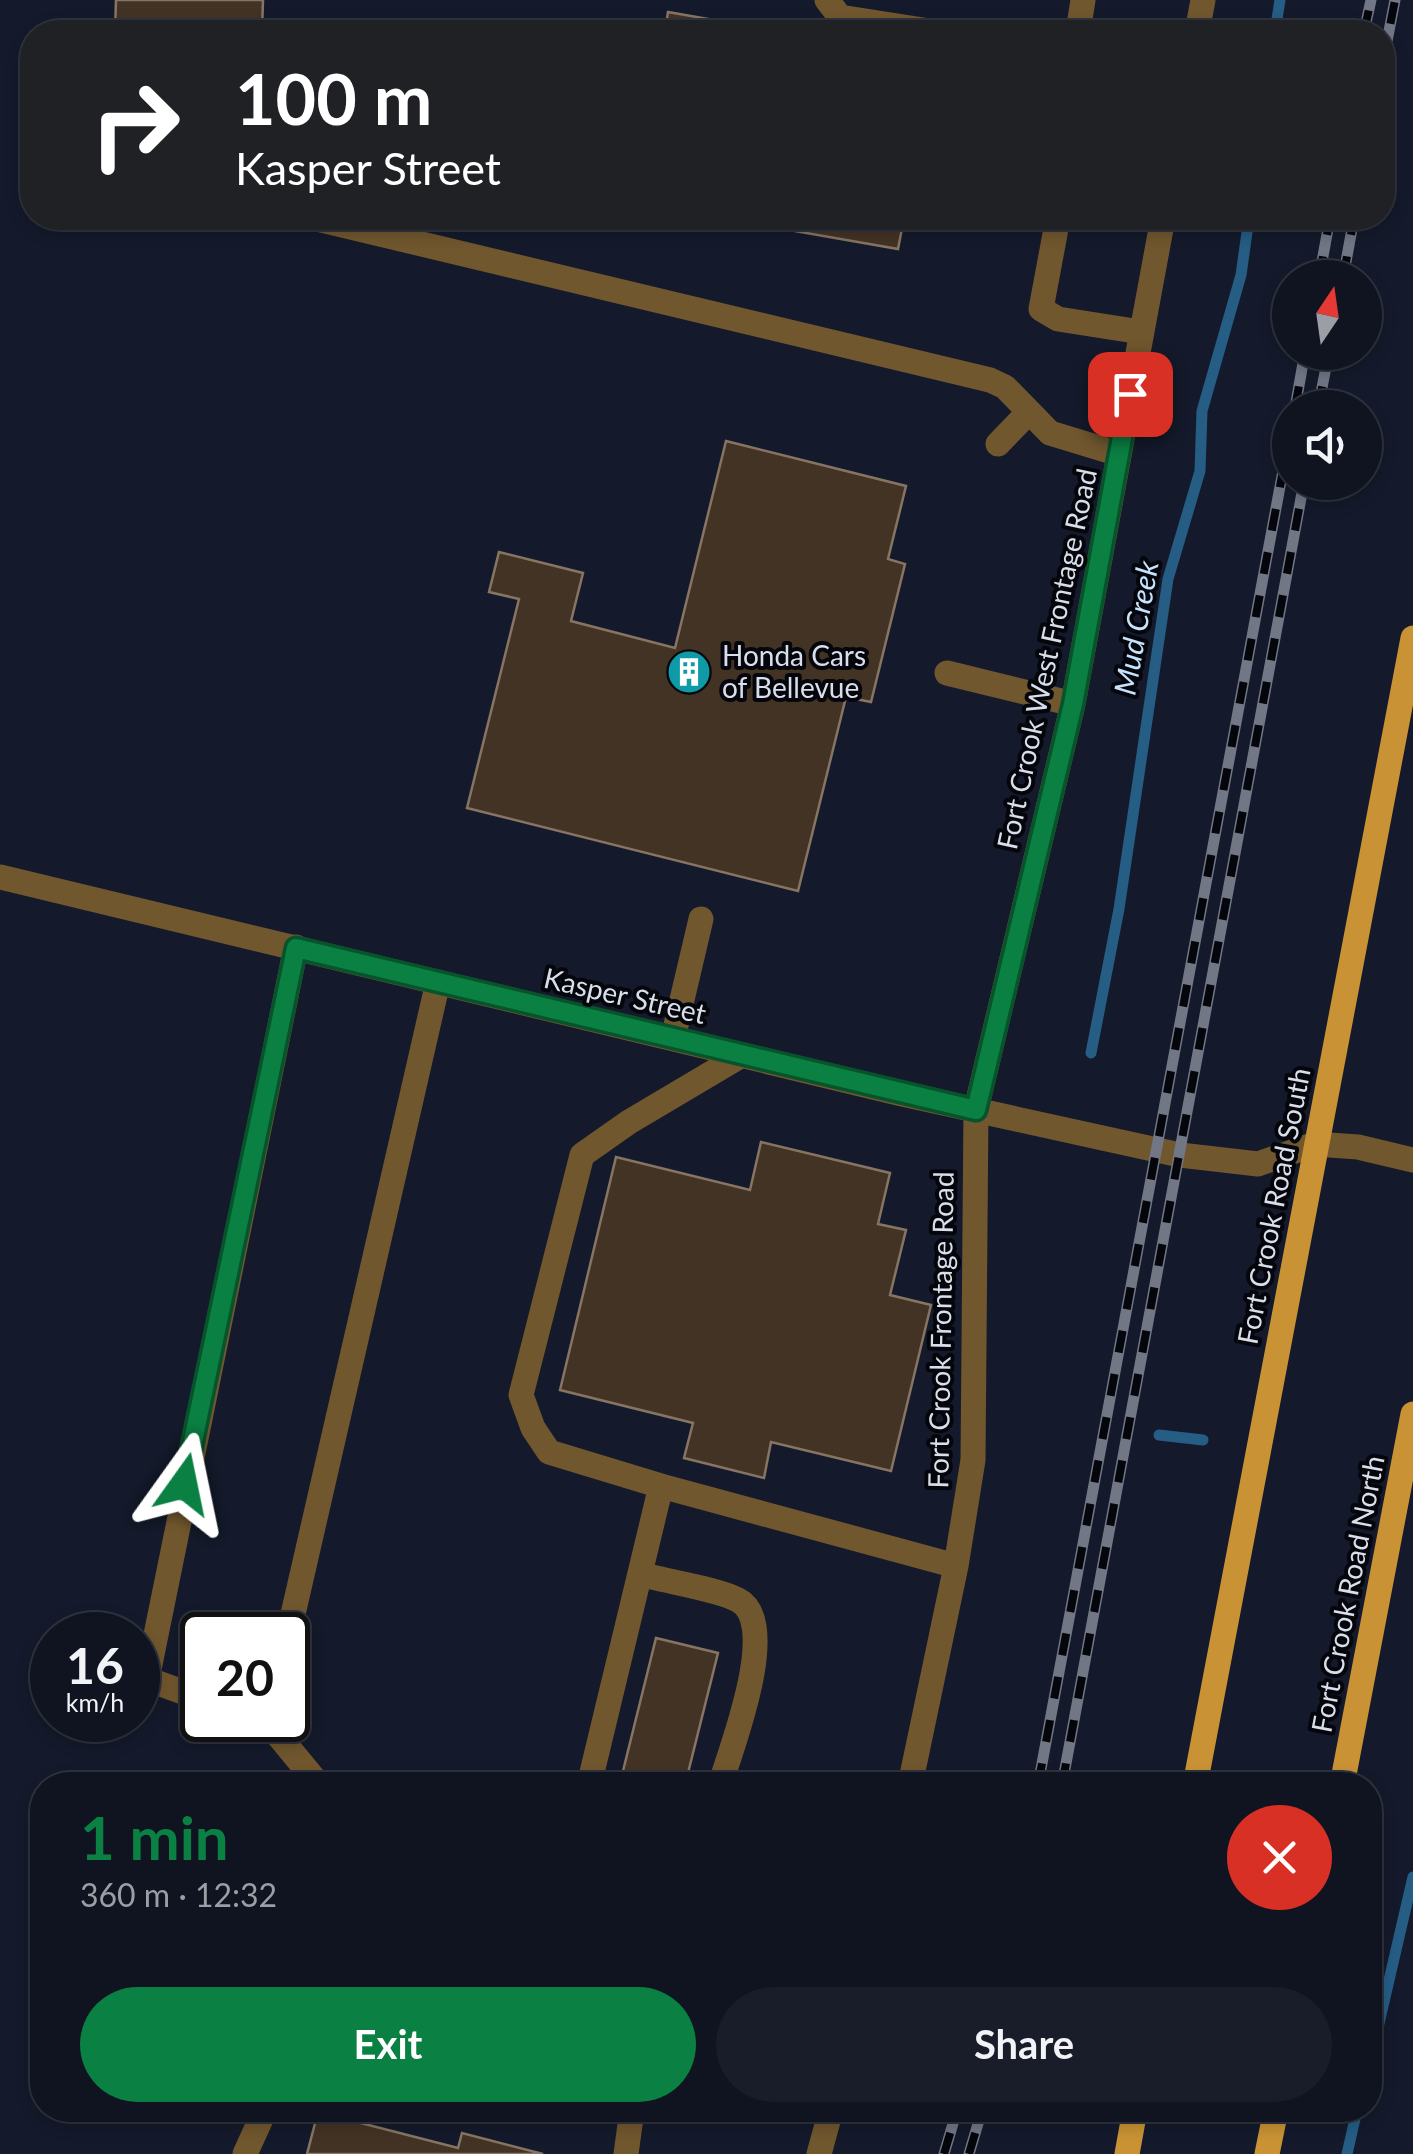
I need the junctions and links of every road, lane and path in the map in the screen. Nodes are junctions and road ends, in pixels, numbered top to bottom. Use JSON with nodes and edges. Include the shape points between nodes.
{"nodes":[{"id":1,"x":827,"y":0,"type":"edge"},
{"id":2,"x":859,"y":20,"type":"edge"},
{"id":3,"x":363,"y":230,"type":"edge"},
{"id":4,"x":1056,"y":230,"type":"edge"},
{"id":5,"x":1160,"y":230,"type":"edge"},
{"id":6,"x":1141,"y":332,"type":"junction"},
{"id":7,"x":1028,"y":413,"type":"junction"},
{"id":8,"x":998,"y":444,"type":"dead end"},
{"id":9,"x":1119,"y":454,"type":"junction"},
{"id":10,"x":1413,"y":638,"type":"edge"},
{"id":11,"x":947,"y":673,"type":"dead end"},
{"id":12,"x":1073,"y":704,"type":"junction"},
{"id":13,"x":0,"y":877,"type":"edge"},
{"id":14,"x":701,"y":918,"type":"dead end"},
{"id":15,"x":296,"y":948,"type":"junction"},
{"id":16,"x":438,"y":982,"type":"junction"},
{"id":17,"x":673,"y":1038,"type":"junction"},
{"id":18,"x":742,"y":1054,"type":"junction"},
{"id":19,"x":976,"y":1110,"type":"junction"},
{"id":20,"x":1316,"y":1144,"type":"junction"},
{"id":21,"x":1413,"y":1160,"type":"edge"},
{"id":22,"x":1413,"y":1414,"type":"edge"},
{"id":23,"x":661,"y":1486,"type":"junction"},
{"id":24,"x":956,"y":1566,"type":"junction"},
{"id":25,"x":640,"y":1574,"type":"junction"},
{"id":26,"x":294,"y":1612,"type":"edge"},
{"id":27,"x":180,"y":1691,"type":"edge"},
{"id":28,"x":283,"y":1742,"type":"edge"},
{"id":29,"x":309,"y":1772,"type":"edge"},
{"id":30,"x":592,"y":1772,"type":"edge"},
{"id":31,"x":724,"y":1772,"type":"edge"},
{"id":32,"x":913,"y":1772,"type":"edge"},
{"id":33,"x":1198,"y":1772,"type":"edge"},
{"id":34,"x":1344,"y":1772,"type":"edge"},
{"id":35,"x":260,"y":2122,"type":"edge"},
{"id":36,"x":630,"y":2122,"type":"edge"},
{"id":37,"x":828,"y":2122,"type":"edge"},
{"id":38,"x":1133,"y":2122,"type":"edge"},
{"id":39,"x":1273,"y":2122,"type":"edge"},
{"id":40,"x":245,"y":2154,"type":"edge"},
{"id":41,"x":626,"y":2154,"type":"edge"},
{"id":42,"x":819,"y":2154,"type":"edge"},
{"id":43,"x":1126,"y":2154,"type":"edge"},
{"id":44,"x":1266,"y":2154,"type":"edge"}],
"edges":[{"from":1,"to":2,"type":"street","via":[[840,17]]},
{"from":3,"to":7,"type":"street","via":[[990,380],[1005,386]]},
{"from":4,"to":6,"type":"street","via":[[1042,309],[1058,318]]},
{"from":5,"to":6,"type":"street","name":"Fort Crook West Frontage Road"},
{"from":6,"to":9,"type":"street","name":"Fort Crook West Frontage Road"},
{"from":7,"to":8,"type":"street"},
{"from":7,"to":9,"type":"street","via":[[1050,433]]},
{"from":9,"to":12,"type":"street","name":"Fort Crook West Frontage Road"},
{"from":10,"to":20,"type":"main road","name":"Fort Crook Road South"},
{"from":11,"to":12,"type":"street"},
{"from":12,"to":19,"type":"street","name":"Fort Crook West Frontage Road"},
{"from":13,"to":15,"type":"street","name":"Kasper Street"},
{"from":14,"to":17,"type":"street"},
{"from":15,"to":16,"type":"street","name":"Kasper Street"},
{"from":15,"to":27,"type":"street","via":[[147,1679]]},
{"from":16,"to":17,"type":"street","name":"Kasper Street"},
{"from":16,"to":26,"type":"street"},
{"from":17,"to":18,"type":"street","name":"Kasper Street"},
{"from":18,"to":19,"type":"street","name":"Kasper Street"},
{"from":18,"to":23,"type":"street","via":[[582,1155],[521,1395],[549,1452]]},
{"from":19,"to":20,"type":"street","name":"Kasper Street","via":[[1230,1163],[1258,1164]]},
{"from":19,"to":24,"type":"street","name":"Fort Crook Frontage Road","via":[[973,1460]]},
{"from":20,"to":21,"type":"street","name":"Kasper Street"},
{"from":20,"to":33,"type":"main road","name":"Fort Crook Road South"},
{"from":22,"to":34,"type":"main road","name":"Fort Crook Road North"},
{"from":23,"to":24,"type":"street"},
{"from":23,"to":25,"type":"street"},
{"from":24,"to":32,"type":"street","name":"Fort Crook Frontage Road"},
{"from":25,"to":30,"type":"street"},
{"from":25,"to":31,"type":"street","via":[[740,1600],[752,1616],[756,1659]]},
{"from":28,"to":29,"type":"street"},
{"from":35,"to":40,"type":"street"},
{"from":36,"to":41,"type":"street"},
{"from":37,"to":42,"type":"street"},
{"from":38,"to":43,"type":"main road"},
{"from":39,"to":44,"type":"main road"}]}
